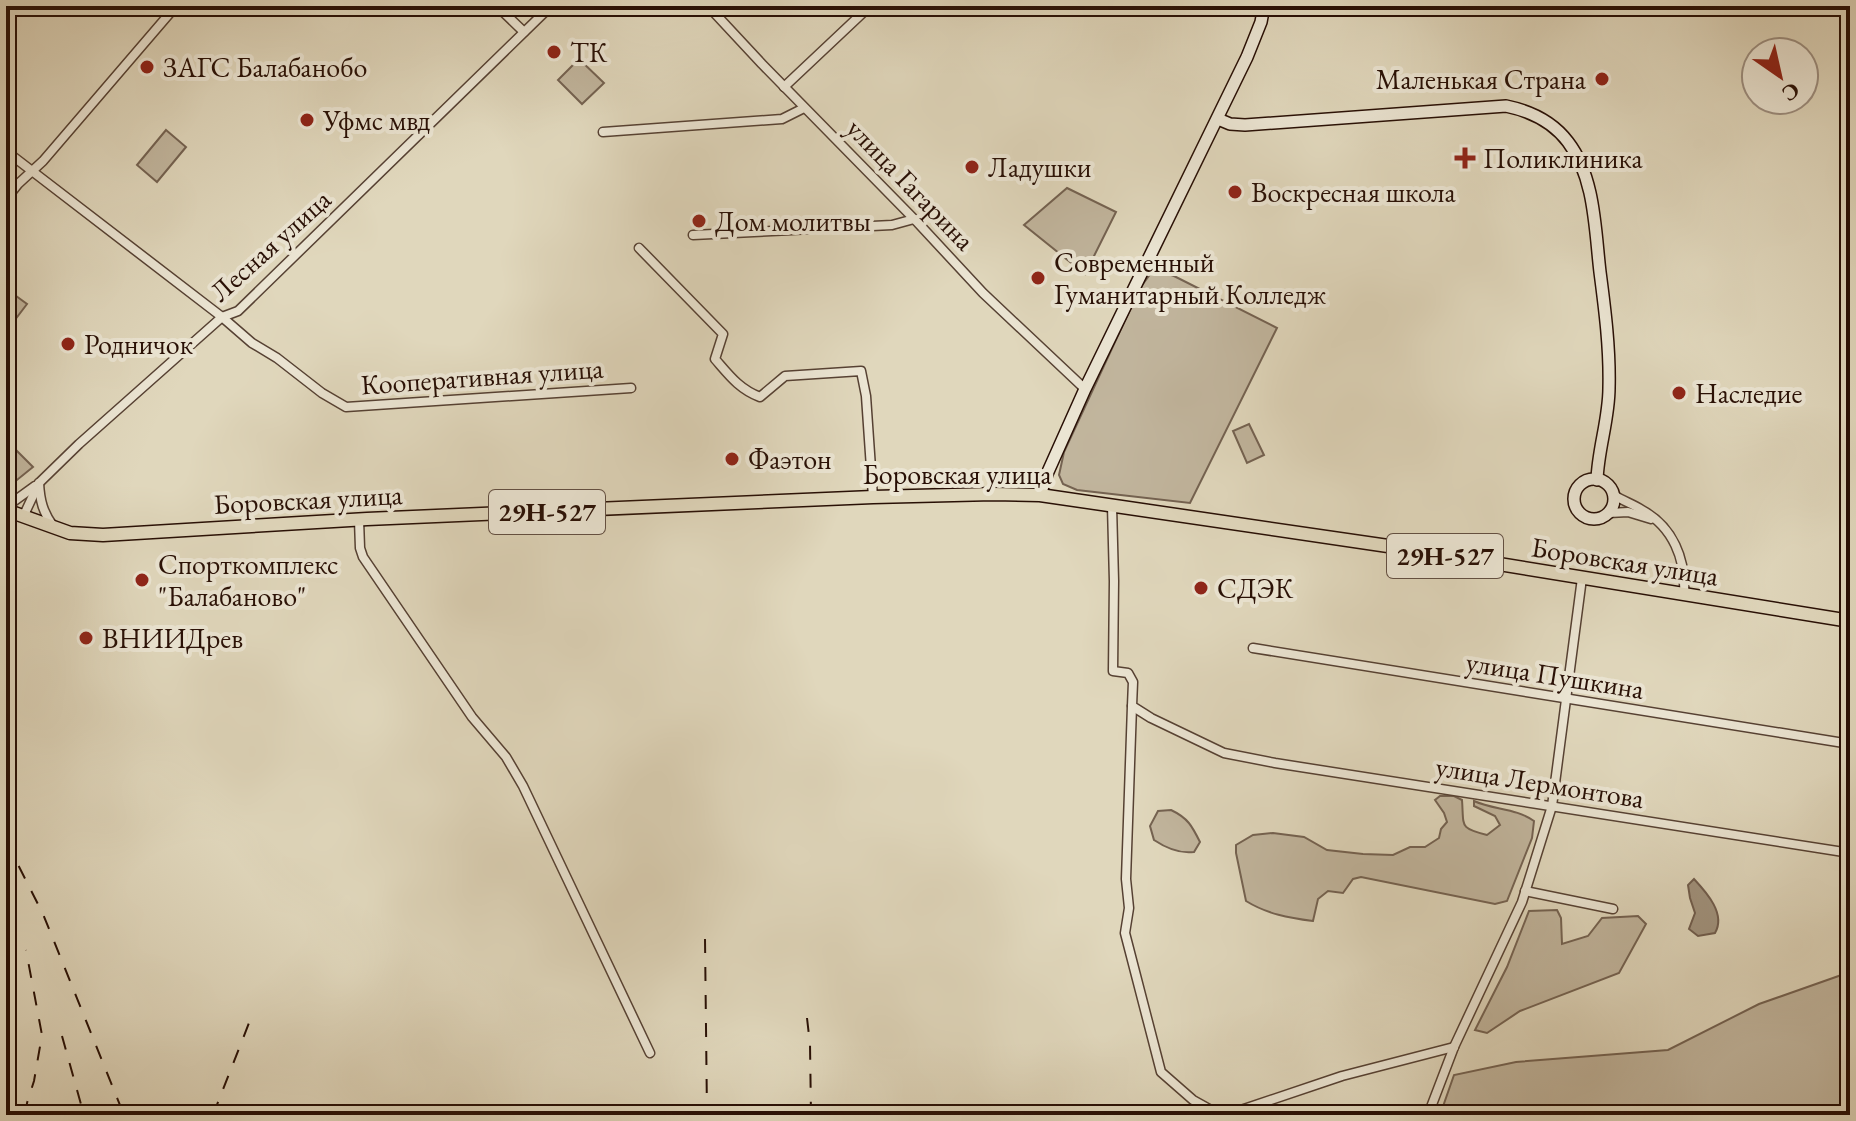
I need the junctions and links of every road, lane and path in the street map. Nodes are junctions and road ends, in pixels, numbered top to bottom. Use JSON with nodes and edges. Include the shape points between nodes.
{"nodes":[{"id":1,"x":176,"y":6,"type":"edge"},
{"id":2,"x":497,"y":6,"type":"edge"},
{"id":3,"x":551,"y":6,"type":"edge"},
{"id":4,"x":708,"y":6,"type":"edge"},
{"id":5,"x":870,"y":6,"type":"edge"},
{"id":6,"x":1264,"y":6,"type":"edge"},
{"id":7,"x":524,"y":32,"type":"junction"},
{"id":8,"x":784,"y":87,"type":"junction"},
{"id":9,"x":804,"y":108,"type":"junction"},
{"id":10,"x":1218,"y":119,"type":"junction"},
{"id":11,"x":603,"y":132,"type":"dead end"},
{"id":12,"x":6,"y":151,"type":"edge"},
{"id":13,"x":32,"y":171,"type":"junction"},
{"id":14,"x":6,"y":199,"type":"edge"},
{"id":15,"x":914,"y":219,"type":"junction"},
{"id":16,"x":693,"y":235,"type":"dead end"},
{"id":17,"x":639,"y":248,"type":"dead end"},
{"id":18,"x":222,"y":317,"type":"junction"},
{"id":19,"x":631,"y":388,"type":"dead end"},
{"id":20,"x":1085,"y":389,"type":"junction"},
{"id":21,"x":1597,"y":480,"type":"junction"},
{"id":22,"x":39,"y":483,"type":"junction"},
{"id":23,"x":1040,"y":495,"type":"junction"},
{"id":24,"x":1614,"y":495,"type":"junction"},
{"id":25,"x":873,"y":497,"type":"junction"},
{"id":26,"x":1112,"y":506,"type":"junction"},
{"id":27,"x":6,"y":509,"type":"edge"},
{"id":28,"x":1609,"y":513,"type":"junction"},
{"id":29,"x":23,"y":517,"type":"junction"},
{"id":30,"x":359,"y":520,"type":"junction"},
{"id":31,"x":1659,"y":522,"type":"junction"},
{"id":32,"x":55,"y":529,"type":"junction"},
{"id":33,"x":1582,"y":578,"type":"junction"},
{"id":34,"x":1684,"y":594,"type":"junction"},
{"id":35,"x":1850,"y":621,"type":"edge"},
{"id":36,"x":1253,"y":648,"type":"dead end"},
{"id":37,"x":1567,"y":699,"type":"junction"},
{"id":38,"x":1132,"y":706,"type":"junction"},
{"id":39,"x":1850,"y":744,"type":"edge"},
{"id":40,"x":1552,"y":806,"type":"junction"},
{"id":41,"x":1850,"y":853,"type":"edge"},
{"id":42,"x":1525,"y":891,"type":"junction"},
{"id":43,"x":1613,"y":909,"type":"dead end"},
{"id":44,"x":1454,"y":1047,"type":"junction"},
{"id":45,"x":650,"y":1053,"type":"dead end"},
{"id":46,"x":1223,"y":1115,"type":"edge"},
{"id":47,"x":1428,"y":1115,"type":"edge"}],
"edges":[{"from":1,"to":13,"type":"street"},
{"from":2,"to":7,"type":"street"},
{"from":3,"to":7,"type":"street","name":"Лесная улица"},
{"from":4,"to":8,"type":"street","name":"улица Гагарина"},
{"from":5,"to":8,"type":"street"},
{"from":6,"to":10,"type":"street"},
{"from":7,"to":18,"type":"street","name":"Лесная улица","via":[[238,311]]},
{"from":8,"to":9,"type":"street","name":"улица Гагарина"},
{"from":9,"to":11,"type":"street","via":[[782,119]]},
{"from":9,"to":15,"type":"street","name":"улица Гагарина"},
{"from":10,"to":20,"type":"street"},
{"from":10,"to":21,"type":"street","via":[[1245,125],[1506,106],[1525,110],[1568,141],[1589,192],[1608,339],[1609,391]]},
{"from":12,"to":13,"type":"street","name":"Кооперативная улица"},
{"from":13,"to":14,"type":"street"},
{"from":13,"to":18,"type":"street","name":"Кооперативная улица"},
{"from":15,"to":16,"type":"street","via":[[892,225]]},
{"from":15,"to":20,"type":"street","name":"улица Гагарина"},
{"from":17,"to":25,"type":"street","via":[[723,334],[715,359],[747,392],[760,397],[785,376],[861,371]]},
{"from":18,"to":19,"type":"street","name":"Кооперативная улица","via":[[346,407]]},
{"from":18,"to":22,"type":"street","name":"Лесная улица"},
{"from":20,"to":23,"type":"street"},
{"from":21,"to":24,"type":"street"},
{"from":21,"to":28,"type":"street","via":[[1577,490],[1577,509],[1592,519]]},
{"from":22,"to":27,"type":"street"},
{"from":22,"to":29,"type":"street","name":"Лесная улица"},
{"from":22,"to":32,"type":"street","via":[[40,503]]},
{"from":23,"to":25,"type":"main road","name":"Боровская улица","number":"29Н-527"},
{"from":23,"to":26,"type":"main road","name":"Боровская улица","number":"29Н-527"},
{"from":24,"to":28,"type":"street"},
{"from":24,"to":31,"type":"street"},
{"from":25,"to":30,"type":"main road","name":"Боровская улица","number":"29Н-527"},
{"from":26,"to":33,"type":"main road","name":"Боровская улица","number":"29Н-527"},
{"from":26,"to":38,"type":"street","via":[[1113,671],[1128,673],[1133,682]]},
{"from":27,"to":29,"type":"main road","number":"29Н-527"},
{"from":28,"to":31,"type":"street","via":[[1628,512]]},
{"from":29,"to":32,"type":"main road","number":"29Н-527"},
{"from":30,"to":32,"type":"main road","name":"Боровская улица","number":"29Н-527","via":[[103,535]]},
{"from":30,"to":45,"type":"street","via":[[363,557],[523,786]]},
{"from":31,"to":34,"type":"street","via":[[1679,548]]},
{"from":33,"to":34,"type":"main road","name":"Боровская улица","number":"29Н-527"},
{"from":33,"to":37,"type":"street"},
{"from":34,"to":35,"type":"main road","name":"Боровская улица","number":"29Н-527"},
{"from":36,"to":37,"type":"street","name":"улица Пушкина"},
{"from":37,"to":39,"type":"street","name":"улица Пушкина"},
{"from":37,"to":40,"type":"street"},
{"from":38,"to":40,"type":"street","name":"улица Лермонтова","via":[[1224,753]]},
{"from":38,"to":46,"type":"street","via":[[1125,933],[1161,1072],[1193,1100]]},
{"from":40,"to":41,"type":"street","name":"улица Лермонтова"},
{"from":40,"to":42,"type":"street"},
{"from":42,"to":43,"type":"street"},
{"from":42,"to":44,"type":"street"},
{"from":44,"to":46,"type":"street"},
{"from":44,"to":47,"type":"street"}]}
